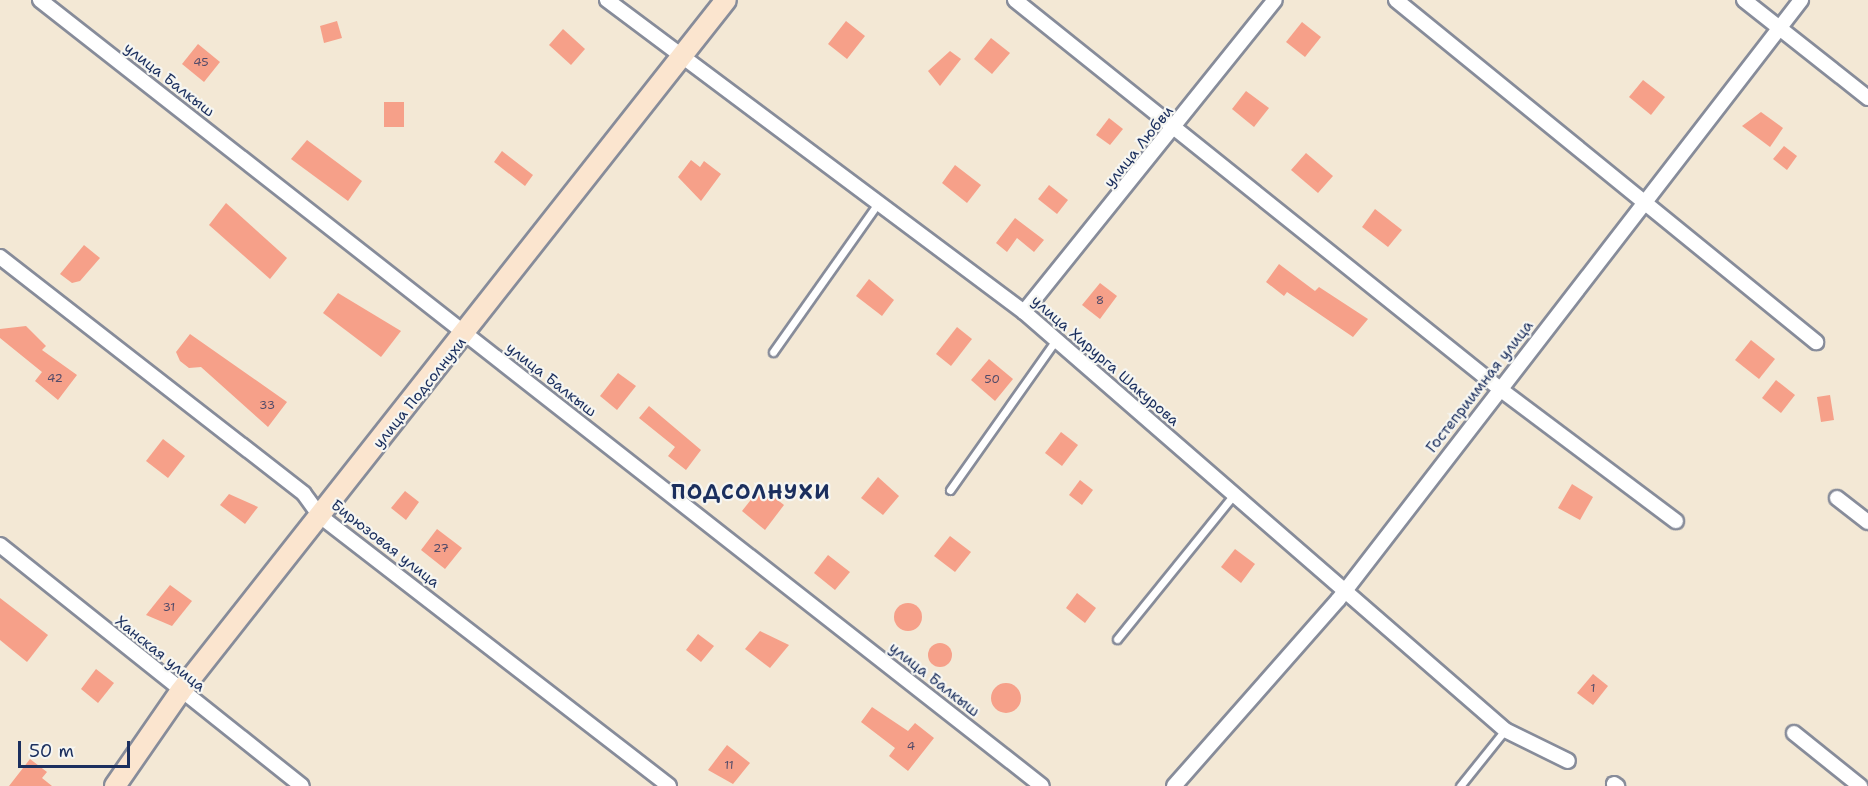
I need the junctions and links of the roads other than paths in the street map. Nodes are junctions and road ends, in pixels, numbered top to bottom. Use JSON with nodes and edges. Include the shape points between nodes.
{"nodes":[{"id":1,"x":40,"y":0,"type":"edge"},
{"id":2,"x":607,"y":0,"type":"edge"},
{"id":3,"x":726,"y":0,"type":"edge"},
{"id":4,"x":1015,"y":0,"type":"edge"},
{"id":5,"x":1275,"y":0,"type":"edge"},
{"id":6,"x":1396,"y":0,"type":"edge"},
{"id":7,"x":1744,"y":0,"type":"edge"},
{"id":8,"x":1801,"y":0,"type":"edge"},
{"id":9,"x":1779,"y":29,"type":"junction"},
{"id":10,"x":679,"y":54,"type":"junction"},
{"id":11,"x":1868,"y":98,"type":"edge"},
{"id":12,"x":1176,"y":129,"type":"junction"},
{"id":13,"x":878,"y":203,"type":"junction"},
{"id":14,"x":1643,"y":203,"type":"junction"},
{"id":15,"x":0,"y":256,"type":"edge"},
{"id":16,"x":1024,"y":312,"type":"junction"},
{"id":17,"x":467,"y":334,"type":"junction"},
{"id":18,"x":1056,"y":340,"type":"junction"},
{"id":19,"x":1816,"y":342,"type":"dead end"},
{"id":20,"x":773,"y":352,"type":"dead end"},
{"id":21,"x":1500,"y":389,"type":"junction"},
{"id":22,"x":950,"y":490,"type":"dead end"},
{"id":23,"x":1233,"y":495,"type":"junction"},
{"id":24,"x":1837,"y":498,"type":"dead end"},
{"id":25,"x":320,"y":516,"type":"junction"},
{"id":26,"x":1676,"y":521,"type":"dead end"},
{"id":27,"x":1868,"y":522,"type":"edge"},
{"id":28,"x":0,"y":545,"type":"edge"},
{"id":29,"x":1342,"y":591,"type":"junction"},
{"id":30,"x":1117,"y":639,"type":"dead end"},
{"id":31,"x":180,"y":692,"type":"junction"},
{"id":32,"x":1505,"y":730,"type":"junction"},
{"id":33,"x":1794,"y":733,"type":"dead end"},
{"id":34,"x":1568,"y":761,"type":"dead end"},
{"id":35,"x":115,"y":786,"type":"edge"},
{"id":36,"x":302,"y":786,"type":"edge"},
{"id":37,"x":669,"y":786,"type":"edge"},
{"id":38,"x":1042,"y":786,"type":"edge"},
{"id":39,"x":1174,"y":786,"type":"edge"},
{"id":40,"x":1460,"y":786,"type":"edge"},
{"id":41,"x":1860,"y":786,"type":"edge"}],
"edges":[{"from":1,"to":17,"type":"street","name":"улица Балкыш"},
{"from":2,"to":10,"type":"street","name":"улица Хирурга Шакурова"},
{"from":3,"to":10,"type":"street","name":"улица Подсолнухи"},
{"from":4,"to":12,"type":"street"},
{"from":5,"to":12,"type":"street","name":"улица Любви"},
{"from":6,"to":14,"type":"street"},
{"from":7,"to":9,"type":"street"},
{"from":8,"to":9,"type":"street","name":"Гостеприимная улица"},
{"from":9,"to":11,"type":"street"},
{"from":9,"to":14,"type":"street","name":"Гостеприимная улица"},
{"from":10,"to":13,"type":"street","name":"улица Хирурга Шакурова"},
{"from":10,"to":17,"type":"street","name":"улица Подсолнухи"},
{"from":12,"to":16,"type":"street","name":"улица Любви"},
{"from":12,"to":21,"type":"street"},
{"from":13,"to":16,"type":"street","name":"улица Хирурга Шакурова"},
{"from":13,"to":20,"type":"lane"},
{"from":14,"to":19,"type":"street"},
{"from":14,"to":21,"type":"street","name":"Гостеприимная улица"},
{"from":15,"to":25,"type":"street","name":"Бирюзовая улица","via":[[304,494]]},
{"from":16,"to":18,"type":"street","name":"улица Хирурга Шакурова"},
{"from":17,"to":25,"type":"street","name":"улица Подсолнухи"},
{"from":17,"to":38,"type":"street","name":"улица Балкыш"},
{"from":18,"to":22,"type":"lane"},
{"from":18,"to":23,"type":"street","name":"улица Хирурга Шакурова"},
{"from":21,"to":26,"type":"street"},
{"from":21,"to":29,"type":"street","name":"Гостеприимная улица"},
{"from":23,"to":29,"type":"street","name":"улица Хирурга Шакурова"},
{"from":23,"to":30,"type":"lane"},
{"from":24,"to":27,"type":"street"},
{"from":25,"to":31,"type":"street","name":"улица Подсолнухи"},
{"from":25,"to":37,"type":"street","name":"Бирюзовая улица"},
{"from":28,"to":31,"type":"street","name":"Ханская улица"},
{"from":29,"to":32,"type":"street","name":"улица Хирурга Шакурова"},
{"from":29,"to":39,"type":"street","name":"Гостеприимная улица"},
{"from":31,"to":35,"type":"street","name":"улица Подсолнухи"},
{"from":31,"to":36,"type":"street","name":"Ханская улица"},
{"from":32,"to":34,"type":"street","name":"улица Хирурга Шакурова"},
{"from":32,"to":40,"type":"lane"},
{"from":33,"to":41,"type":"street"}]}
